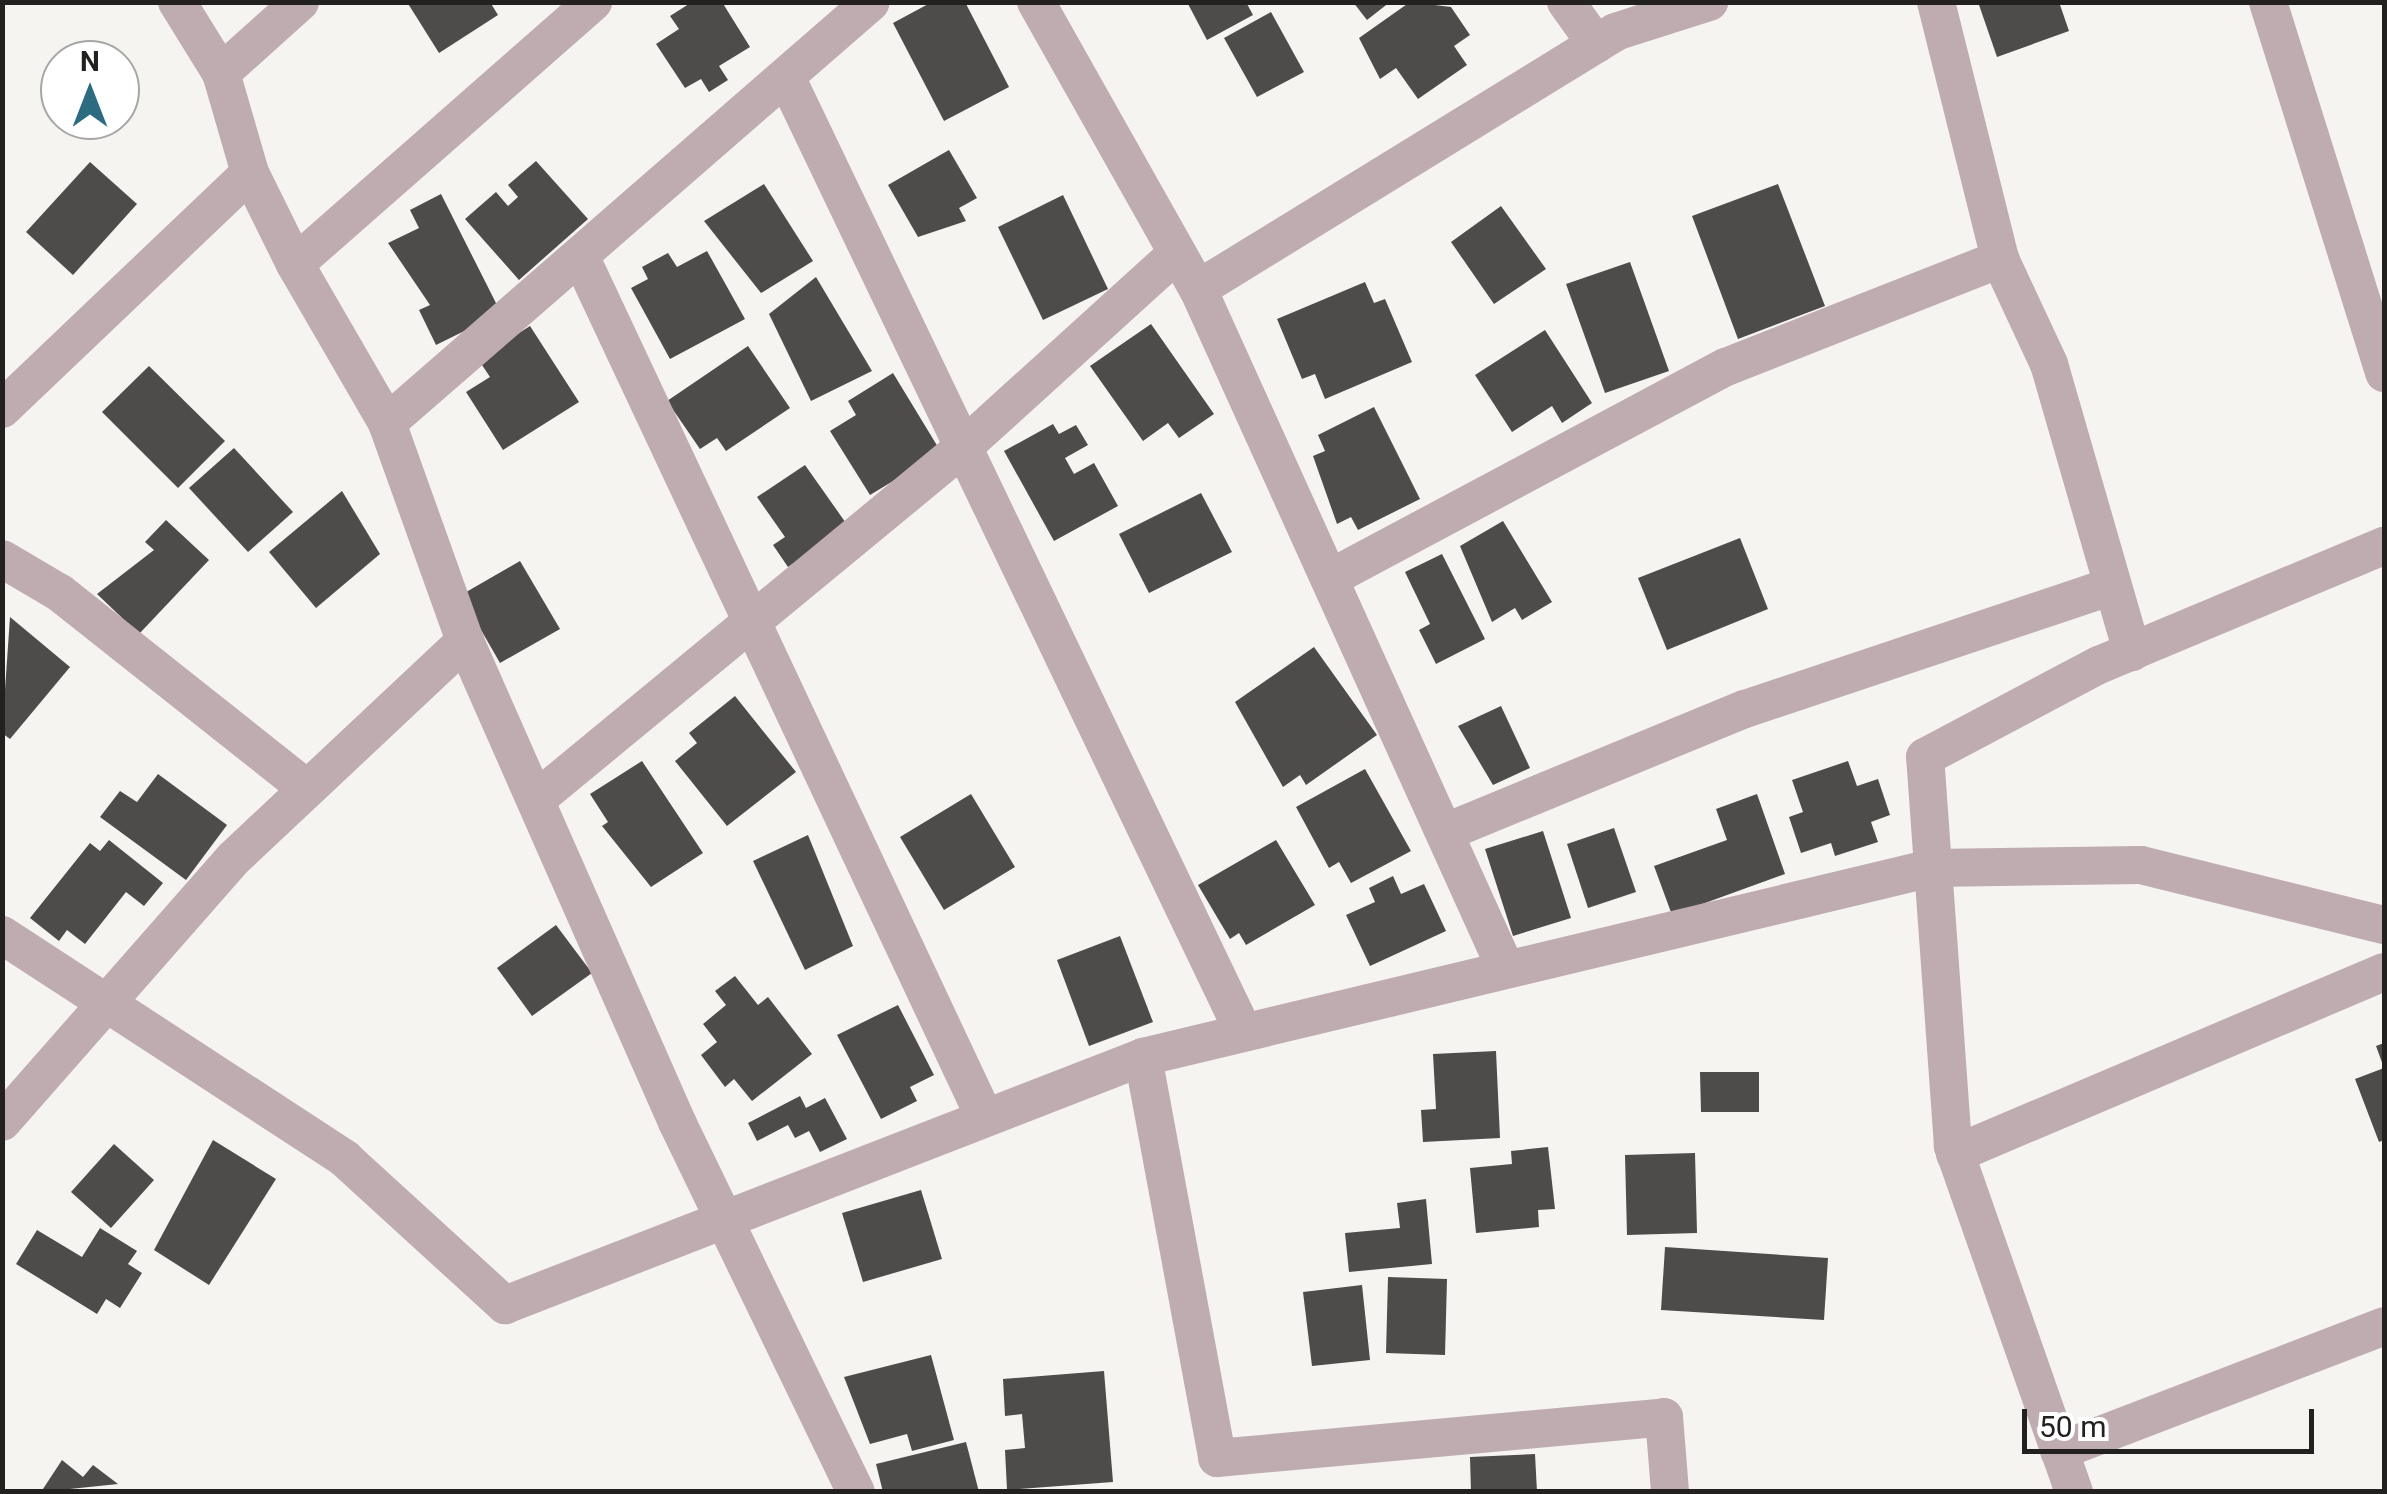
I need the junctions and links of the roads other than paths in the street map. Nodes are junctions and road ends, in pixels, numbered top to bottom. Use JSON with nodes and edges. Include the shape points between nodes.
{"nodes":[{"id":1,"x":177,"y":2,"type":"edge"},
{"id":2,"x":300,"y":2,"type":"edge"},
{"id":3,"x":593,"y":2,"type":"edge"},
{"id":4,"x":871,"y":2,"type":"edge"},
{"id":5,"x":1036,"y":2,"type":"edge"},
{"id":6,"x":1566,"y":2,"type":"edge"},
{"id":7,"x":1709,"y":2,"type":"edge"},
{"id":8,"x":1936,"y":2,"type":"edge"},
{"id":9,"x":2268,"y":2,"type":"edge"},
{"id":10,"x":835,"y":16,"type":"edge"},
{"id":11,"x":1596,"y":44,"type":"junction"},
{"id":12,"x":221,"y":73,"type":"junction"},
{"id":13,"x":788,"y":81,"type":"junction"},
{"id":14,"x":250,"y":173,"type":"junction"},
{"id":15,"x":1177,"y":253,"type":"junction"},
{"id":16,"x":581,"y":258,"type":"junction"},
{"id":17,"x":2000,"y":259,"type":"junction"},
{"id":18,"x":296,"y":264,"type":"junction"},
{"id":19,"x":1198,"y":289,"type":"junction"},
{"id":20,"x":2384,"y":374,"type":"edge"},
{"id":21,"x":2,"y":409,"type":"edge"},
{"id":22,"x":387,"y":423,"type":"junction"},
{"id":23,"x":960,"y":450,"type":"junction"},
{"id":24,"x":2384,"y":546,"type":"edge"},
{"id":25,"x":2,"y":559,"type":"edge"},
{"id":26,"x":1334,"y":576,"type":"junction"},
{"id":27,"x":2110,"y":587,"type":"junction"},
{"id":28,"x":759,"y":619,"type":"junction"},
{"id":29,"x":465,"y":641,"type":"junction"},
{"id":30,"x":2132,"y":652,"type":"junction"},
{"id":31,"x":305,"y":787,"type":"junction"},
{"id":32,"x":538,"y":798,"type":"junction"},
{"id":33,"x":1446,"y":832,"type":"junction"},
{"id":34,"x":1932,"y":868,"type":"junction"},
{"id":35,"x":2384,"y":924,"type":"edge"},
{"id":36,"x":2,"y":935,"type":"edge"},
{"id":37,"x":1504,"y":964,"type":"junction"},
{"id":38,"x":2384,"y":972,"type":"edge"},
{"id":39,"x":104,"y":1007,"type":"junction"},
{"id":40,"x":1244,"y":1031,"type":"junction"},
{"id":41,"x":1143,"y":1057,"type":"junction"},
{"id":42,"x":986,"y":1118,"type":"junction"},
{"id":43,"x":2,"y":1122,"type":"edge"},
{"id":44,"x":1955,"y":1154,"type":"junction"},
{"id":45,"x":731,"y":1218,"type":"junction"},
{"id":46,"x":2384,"y":1326,"type":"edge"},
{"id":47,"x":2059,"y":1450,"type":"junction"},
{"id":48,"x":1221,"y":1475,"type":"edge"},
{"id":49,"x":856,"y":1492,"type":"edge"},
{"id":50,"x":1670,"y":1492,"type":"edge"},
{"id":51,"x":2074,"y":1492,"type":"edge"}],
"edges":[{"from":1,"to":12,"type":"street"},
{"from":2,"to":12,"type":"street"},
{"from":3,"to":18,"type":"street"},
{"from":4,"to":10,"type":"street"},
{"from":5,"to":15,"type":"street"},
{"from":6,"to":11,"type":"street"},
{"from":7,"to":11,"type":"street"},
{"from":8,"to":17,"type":"street"},
{"from":9,"to":20,"type":"street"},
{"from":10,"to":13,"type":"street"},
{"from":11,"to":19,"type":"street"},
{"from":12,"to":14,"type":"street"},
{"from":13,"to":16,"type":"street"},
{"from":13,"to":23,"type":"street"},
{"from":14,"to":18,"type":"street"},
{"from":14,"to":21,"type":"street"},
{"from":15,"to":19,"type":"street"},
{"from":15,"to":23,"type":"street"},
{"from":16,"to":22,"type":"street"},
{"from":16,"to":28,"type":"street"},
{"from":17,"to":26,"type":"street","via":[[1726,368]]},
{"from":17,"to":27,"type":"street","via":[[2049,364]]},
{"from":18,"to":22,"type":"street"},
{"from":19,"to":26,"type":"street"},
{"from":22,"to":29,"type":"street"},
{"from":23,"to":28,"type":"street"},
{"from":23,"to":40,"type":"street","via":[[1088,696]]},
{"from":24,"to":30,"type":"street"},
{"from":25,"to":31,"type":"street","via":[[60,593]]},
{"from":26,"to":33,"type":"street"},
{"from":27,"to":30,"type":"street"},
{"from":27,"to":33,"type":"street","via":[[1745,709]]},
{"from":28,"to":32,"type":"street"},
{"from":28,"to":42,"type":"street"},
{"from":29,"to":31,"type":"street"},
{"from":29,"to":32,"type":"street"},
{"from":30,"to":34,"type":"street","via":[[1925,757]]},
{"from":31,"to":39,"type":"street"},
{"from":32,"to":45,"type":"street","via":[[677,1122]]},
{"from":33,"to":37,"type":"street"},
{"from":34,"to":35,"type":"street","via":[[2140,865]]},
{"from":34,"to":37,"type":"street"},
{"from":34,"to":44,"type":"street"},
{"from":36,"to":39,"type":"street"},
{"from":37,"to":40,"type":"street"},
{"from":38,"to":44,"type":"street"},
{"from":39,"to":43,"type":"street"},
{"from":39,"to":45,"type":"street","via":[[345,1159],[505,1304]]},
{"from":40,"to":41,"type":"street"},
{"from":41,"to":42,"type":"street"},
{"from":41,"to":48,"type":"street"},
{"from":42,"to":45,"type":"street"},
{"from":44,"to":47,"type":"street"},
{"from":45,"to":49,"type":"street"},
{"from":46,"to":47,"type":"street"},
{"from":47,"to":51,"type":"street"},
{"from":48,"to":50,"type":"street","via":[[1664,1417]]}]}
